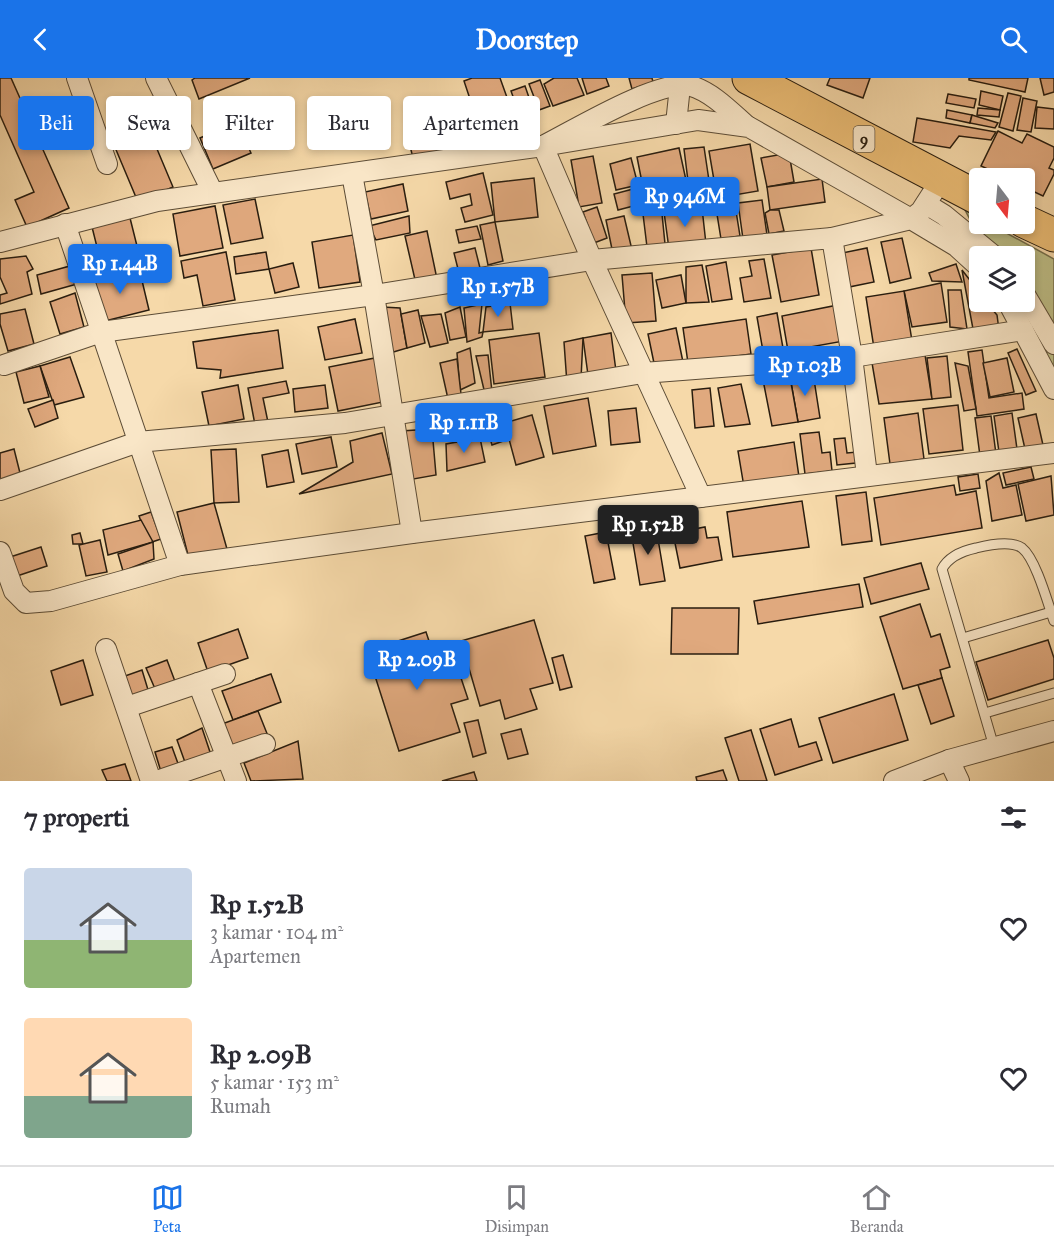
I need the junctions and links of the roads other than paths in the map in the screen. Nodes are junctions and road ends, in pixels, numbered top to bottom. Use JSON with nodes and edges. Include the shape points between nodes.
{"nodes":[{"id":1,"x":77,"y":78,"type":"edge"},
{"id":2,"x":156,"y":78,"type":"edge"},
{"id":3,"x":749,"y":78,"type":"edge"},
{"id":4,"x":680,"y":86,"type":"junction"},
{"id":5,"x":676,"y":124,"type":"junction"},
{"id":6,"x":749,"y":128,"type":"junction"},
{"id":7,"x":543,"y":146,"type":"junction"},
{"id":8,"x":107,"y":164,"type":"dead end"},
{"id":9,"x":352,"y":174,"type":"junction"},
{"id":10,"x":934,"y":192,"type":"junction"},
{"id":11,"x":213,"y":193,"type":"junction"},
{"id":12,"x":969,"y":197,"type":"edge"},
{"id":13,"x":911,"y":219,"type":"junction"},
{"id":14,"x":65,"y":224,"type":"junction"},
{"id":15,"x":1035,"y":226,"type":"edge"},
{"id":16,"x":1054,"y":235,"type":"edge"},
{"id":17,"x":832,"y":238,"type":"junction"},
{"id":18,"x":0,"y":242,"type":"edge"},
{"id":19,"x":982,"y":246,"type":"edge"},
{"id":20,"x":969,"y":258,"type":"edge"},
{"id":21,"x":591,"y":260,"type":"junction"},
{"id":22,"x":374,"y":295,"type":"junction"},
{"id":23,"x":1013,"y":312,"type":"edge"},
{"id":24,"x":1035,"y":312,"type":"edge"},
{"id":25,"x":1023,"y":330,"type":"junction"},
{"id":26,"x":101,"y":332,"type":"junction"},
{"id":27,"x":1054,"y":344,"type":"edge"},
{"id":28,"x":852,"y":357,"type":"junction"},
{"id":29,"x":4,"y":365,"type":"dead end"},
{"id":30,"x":643,"y":373,"type":"junction"},
{"id":31,"x":1054,"y":389,"type":"edge"},
{"id":32,"x":393,"y":413,"type":"junction"},
{"id":33,"x":138,"y":442,"type":"junction"},
{"id":34,"x":1054,"y":453,"type":"edge"},
{"id":35,"x":867,"y":475,"type":"junction"},
{"id":36,"x":0,"y":490,"type":"edge"},
{"id":37,"x":701,"y":497,"type":"junction"},
{"id":38,"x":412,"y":533,"type":"junction"},
{"id":39,"x":0,"y":552,"type":"edge"},
{"id":40,"x":180,"y":565,"type":"junction"},
{"id":41,"x":1053,"y":617,"type":"edge"},
{"id":42,"x":963,"y":638,"type":"junction"},
{"id":43,"x":106,"y":649,"type":"dead end"},
{"id":44,"x":225,"y":674,"type":"dead end"},
{"id":45,"x":198,"y":683,"type":"junction"},
{"id":46,"x":1054,"y":693,"type":"edge"},
{"id":47,"x":127,"y":708,"type":"junction"},
{"id":48,"x":985,"y":713,"type":"junction"},
{"id":49,"x":1054,"y":731,"type":"edge"},
{"id":50,"x":265,"y":744,"type":"dead end"},
{"id":51,"x":994,"y":747,"type":"junction"},
{"id":52,"x":228,"y":757,"type":"junction"},
{"id":53,"x":949,"y":760,"type":"junction"},
{"id":54,"x":151,"y":781,"type":"edge"},
{"id":55,"x":157,"y":781,"type":"edge"},
{"id":56,"x":236,"y":781,"type":"edge"},
{"id":57,"x":894,"y":781,"type":"edge"},
{"id":58,"x":959,"y":781,"type":"edge"}],
"edges":[{"from":1,"to":8,"type":"street"},
{"from":2,"to":11,"type":"street"},
{"from":3,"to":10,"type":"highway","number":"9"},
{"from":4,"to":5,"type":"street"},
{"from":4,"to":6,"type":"street","via":[[692,86],[720,102]]},
{"from":4,"to":7,"type":"street","via":[[644,95]]},
{"from":5,"to":6,"type":"street","via":[[698,120]]},
{"from":5,"to":7,"type":"street"},
{"from":6,"to":13,"type":"street"},
{"from":7,"to":9,"type":"street"},
{"from":7,"to":21,"type":"street"},
{"from":9,"to":11,"type":"street"},
{"from":9,"to":22,"type":"street"},
{"from":10,"to":12,"type":"highway","number":"9"},
{"from":10,"to":13,"type":"street"},
{"from":10,"to":19,"type":"street","via":[[944,214]]},
{"from":11,"to":14,"type":"street","via":[[157,201]]},
{"from":13,"to":17,"type":"street"},
{"from":13,"to":20,"type":"street"},
{"from":14,"to":18,"type":"street"},
{"from":14,"to":26,"type":"street"},
{"from":15,"to":16,"type":"highway"},
{"from":17,"to":21,"type":"street"},
{"from":17,"to":28,"type":"street"},
{"from":21,"to":22,"type":"street"},
{"from":21,"to":30,"type":"street"},
{"from":22,"to":26,"type":"street"},
{"from":22,"to":32,"type":"street"},
{"from":23,"to":25,"type":"street"},
{"from":24,"to":27,"type":"street"},
{"from":25,"to":28,"type":"street"},
{"from":25,"to":31,"type":"street"},
{"from":26,"to":29,"type":"street"},
{"from":26,"to":33,"type":"street"},
{"from":28,"to":30,"type":"street"},
{"from":28,"to":35,"type":"street"},
{"from":30,"to":32,"type":"street"},
{"from":30,"to":37,"type":"street"},
{"from":32,"to":33,"type":"street","via":[[345,423]]},
{"from":32,"to":38,"type":"street"},
{"from":33,"to":36,"type":"street"},
{"from":33,"to":40,"type":"street"},
{"from":34,"to":35,"type":"street"},
{"from":35,"to":37,"type":"street"},
{"from":37,"to":38,"type":"street"},
{"from":38,"to":40,"type":"street"},
{"from":39,"to":40,"type":"street","via":[[14,591],[26,603],[51,601]]},
{"from":41,"to":42,"type":"lane"},
{"from":41,"to":42,"type":"lane","via":[[1022,548],[1011,545],[968,550],[947,560],[942,569]]},
{"from":42,"to":48,"type":"lane"},
{"from":43,"to":47,"type":"street"},
{"from":44,"to":45,"type":"street"},
{"from":45,"to":47,"type":"street"},
{"from":45,"to":52,"type":"street"},
{"from":46,"to":48,"type":"lane"},
{"from":47,"to":54,"type":"street"},
{"from":48,"to":51,"type":"lane"},
{"from":49,"to":51,"type":"street"},
{"from":50,"to":52,"type":"street"},
{"from":51,"to":53,"type":"street"},
{"from":52,"to":55,"type":"street"},
{"from":52,"to":56,"type":"street"},
{"from":53,"to":57,"type":"street"},
{"from":53,"to":58,"type":"street"}]}
